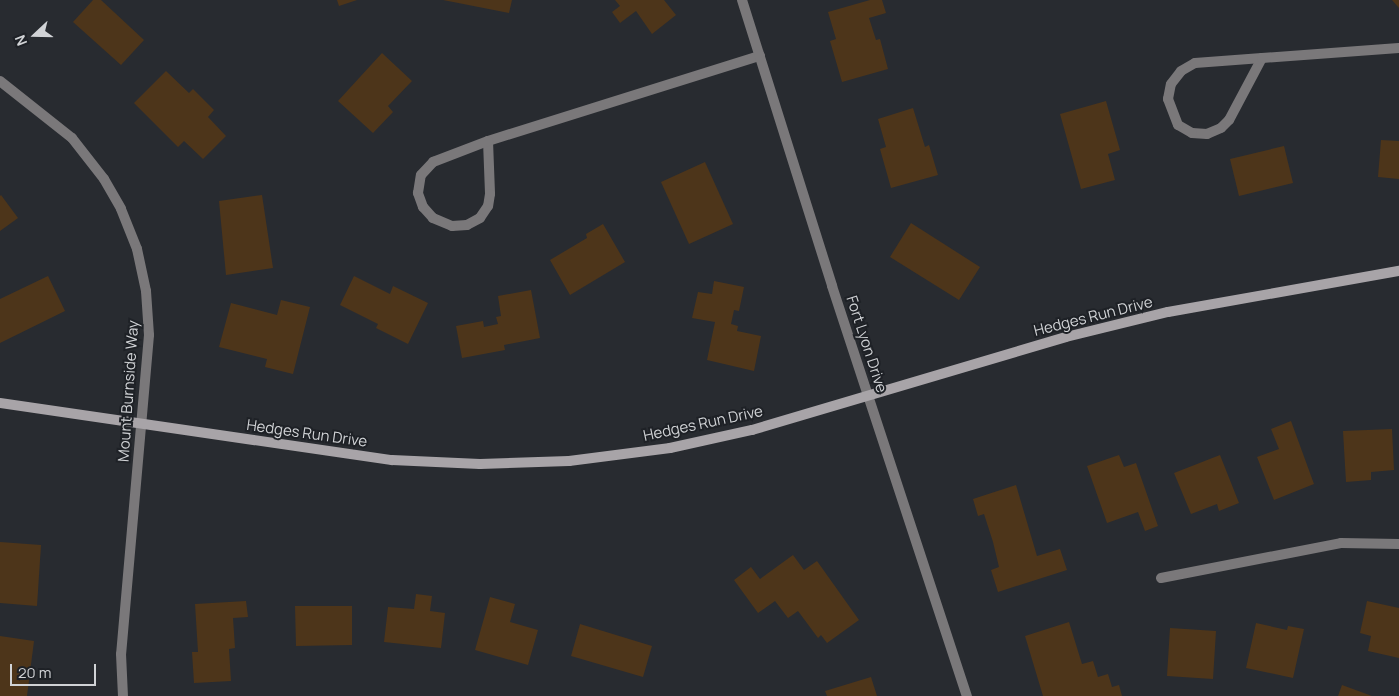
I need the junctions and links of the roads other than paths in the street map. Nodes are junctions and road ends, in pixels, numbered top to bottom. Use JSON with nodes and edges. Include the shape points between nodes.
{"nodes":[{"id":1,"x":742,"y":0,"type":"edge"},
{"id":2,"x":1399,"y":48,"type":"edge"},
{"id":3,"x":760,"y":56,"type":"junction"},
{"id":4,"x":1262,"y":58,"type":"junction"},
{"id":5,"x":0,"y":81,"type":"edge"},
{"id":6,"x":488,"y":141,"type":"junction"},
{"id":7,"x":1399,"y":271,"type":"edge"},
{"id":8,"x":868,"y":395,"type":"junction"},
{"id":9,"x":0,"y":403,"type":"edge"},
{"id":10,"x":142,"y":423,"type":"junction"},
{"id":11,"x":1399,"y":544,"type":"edge"},
{"id":12,"x":1161,"y":578,"type":"dead end"},
{"id":13,"x":123,"y":696,"type":"edge"},
{"id":14,"x":967,"y":696,"type":"edge"}],
"edges":[{"from":1,"to":3,"type":"street","name":"Fort Lyon Drive"},
{"from":2,"to":4,"type":"street"},
{"from":3,"to":6,"type":"street"},
{"from":3,"to":8,"type":"street","name":"Fort Lyon Drive"},
{"from":4,"to":4,"type":"street","via":[[1195,63],[1181,71],[1172,84],[1168,99],[1178,125],[1192,133],[1207,134],[1221,128],[1230,120]]},
{"from":5,"to":10,"type":"street","name":"Mount Burnside Way","via":[[72,138],[104,179],[121,209],[137,249],[146,291],[149,334]]},
{"from":6,"to":6,"type":"street","via":[[433,162],[421,175],[418,193],[422,207],[433,218],[452,226],[467,225],[480,218],[488,206],[490,194]]},
{"from":7,"to":8,"type":"street","name":"Hedges Run Drive","via":[[1168,312],[1066,336]]},
{"from":8,"to":10,"type":"street","name":"Hedges Run Drive","via":[[752,430],[670,448],[569,461],[480,464],[392,460]]},
{"from":8,"to":14,"type":"street","name":"Fort Lyon Drive"},
{"from":9,"to":10,"type":"street","name":"Hedges Run Drive"},
{"from":10,"to":13,"type":"street","name":"Mount Burnside Way","via":[[121,654]]},
{"from":11,"to":12,"type":"street","via":[[1341,543]]}]}
